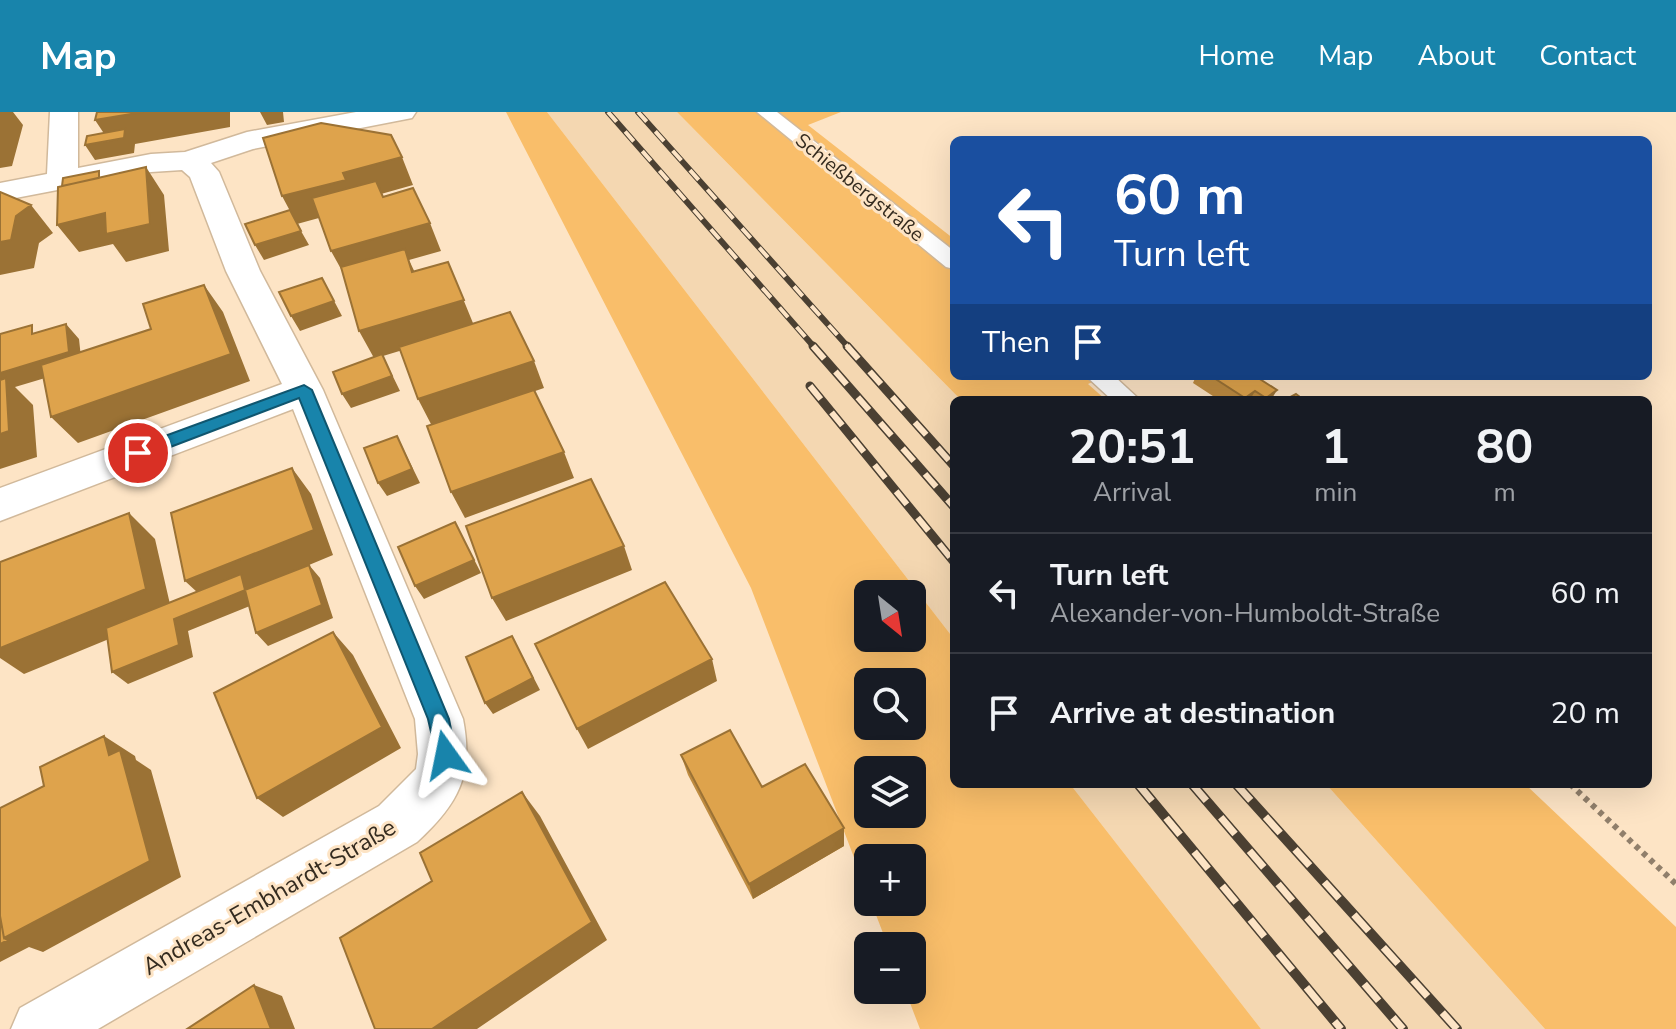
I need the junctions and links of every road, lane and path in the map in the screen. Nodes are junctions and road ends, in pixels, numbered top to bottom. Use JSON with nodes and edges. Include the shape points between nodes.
{"nodes":[{"id":1,"x":64,"y":112,"type":"edge"},
{"id":2,"x":402,"y":112,"type":"edge"},
{"id":3,"x":766,"y":112,"type":"edge"},
{"id":4,"x":188,"y":161,"type":"junction"},
{"id":5,"x":62,"y":180,"type":"junction"},
{"id":6,"x":0,"y":192,"type":"edge"},
{"id":7,"x":950,"y":259,"type":"edge"},
{"id":8,"x":1103,"y":380,"type":"edge"},
{"id":9,"x":304,"y":390,"type":"junction"},
{"id":10,"x":1123,"y":396,"type":"edge"},
{"id":11,"x":0,"y":505,"type":"edge"},
{"id":12,"x":1574,"y":788,"type":"edge"},
{"id":13,"x":1676,"y":884,"type":"edge"},
{"id":14,"x":41,"y":1029,"type":"edge"}],
"edges":[{"from":1,"to":5,"type":"street"},
{"from":2,"to":4,"type":"street","via":[[247,141]]},
{"from":3,"to":7,"type":"lane","name":"Schießbergstraße"},
{"from":4,"to":5,"type":"street"},
{"from":4,"to":9,"type":"street","name":"Andreas-Embhardt-Straße","via":[[204,172],[243,271]]},
{"from":5,"to":6,"type":"street"},
{"from":8,"to":10,"type":"lane"},
{"from":9,"to":11,"type":"street"},
{"from":9,"to":14,"type":"street","name":"Andreas-Embhardt-Straße","via":[[439,719],[446,755],[431,796],[398,824]]},
{"from":12,"to":13,"type":"path"}]}
